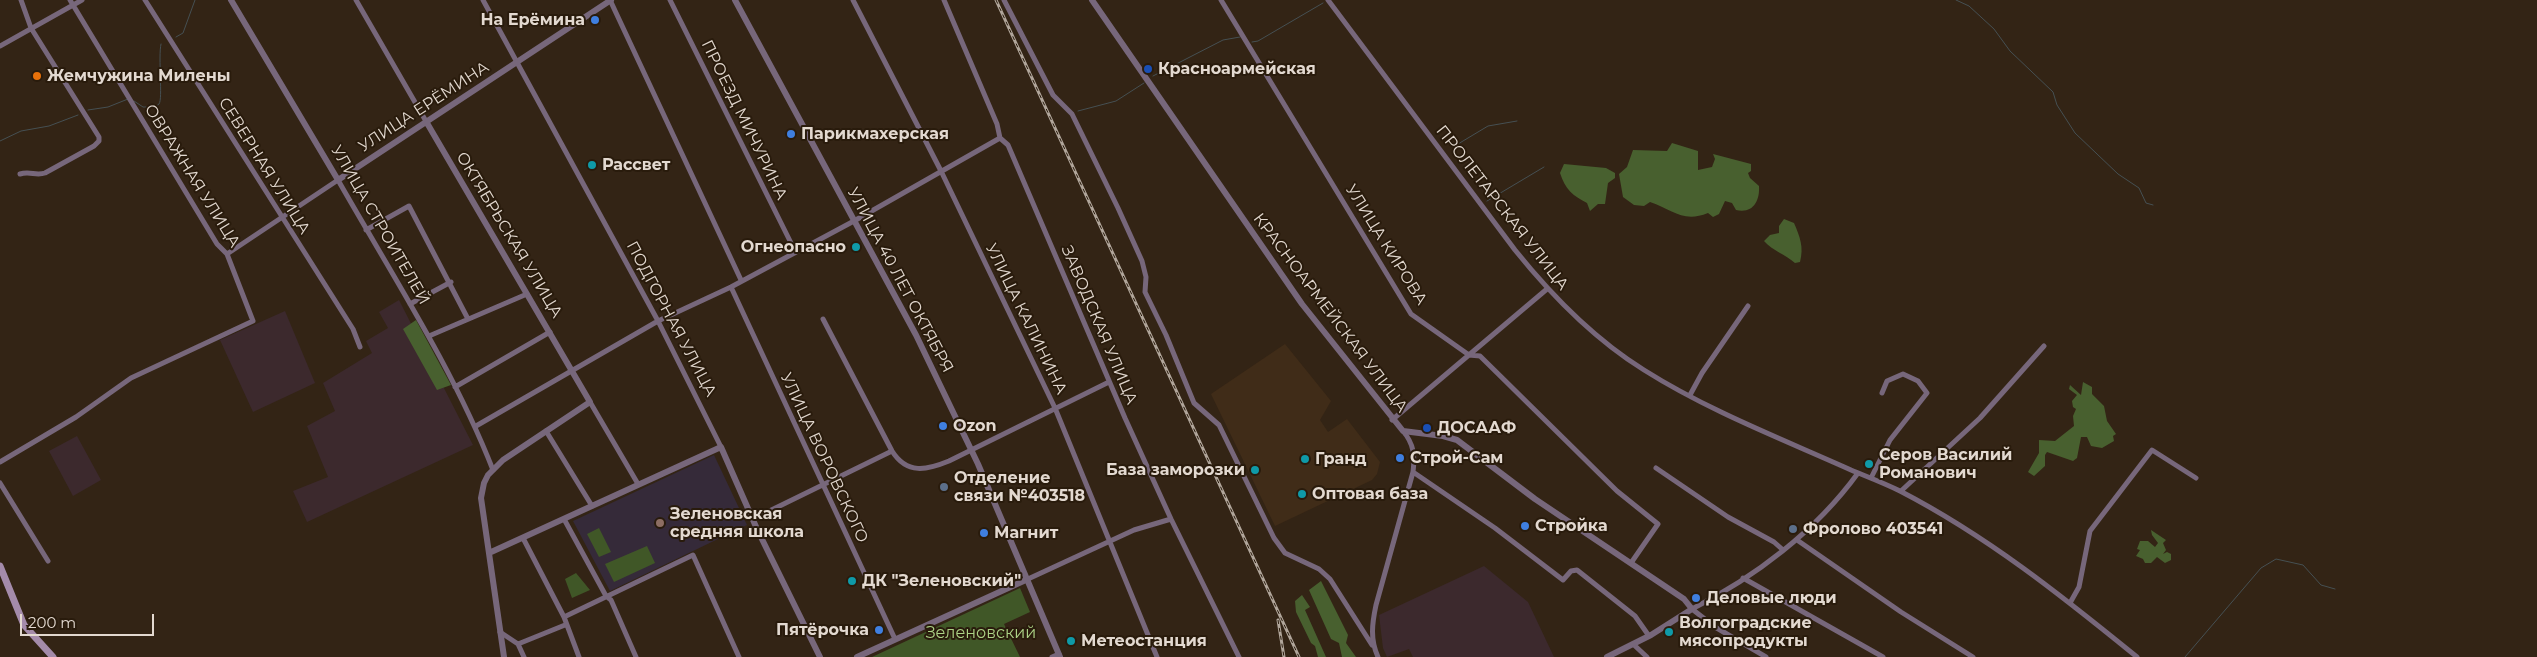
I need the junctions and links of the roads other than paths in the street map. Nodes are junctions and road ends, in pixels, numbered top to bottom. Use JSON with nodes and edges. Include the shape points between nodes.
{"nodes":[{"id":1,"x":22,"y":0,"type":"edge"},
{"id":2,"x":82,"y":0,"type":"edge"},
{"id":3,"x":145,"y":0,"type":"edge"},
{"id":4,"x":231,"y":0,"type":"edge"},
{"id":5,"x":356,"y":0,"type":"edge"},
{"id":6,"x":483,"y":0,"type":"edge"},
{"id":7,"x":610,"y":0,"type":"edge"},
{"id":8,"x":670,"y":0,"type":"edge"},
{"id":9,"x":736,"y":0,"type":"edge"},
{"id":10,"x":853,"y":0,"type":"edge"},
{"id":11,"x":944,"y":0,"type":"edge"},
{"id":12,"x":1004,"y":0,"type":"edge"},
{"id":13,"x":1092,"y":0,"type":"edge"},
{"id":14,"x":1221,"y":0,"type":"edge"},
{"id":15,"x":1328,"y":0,"type":"edge"},
{"id":16,"x":72,"y":2,"type":"edge"},
{"id":17,"x":31,"y":28,"type":"junction"},
{"id":18,"x":0,"y":46,"type":"edge"},
{"id":19,"x":516,"y":63,"type":"junction"},
{"id":20,"x":426,"y":123,"type":"junction"},
{"id":21,"x":1000,"y":138,"type":"junction"},
{"id":22,"x":941,"y":171,"type":"junction"},
{"id":23,"x":20,"y":174,"type":"dead end"},
{"id":24,"x":338,"y":180,"type":"junction"},
{"id":25,"x":282,"y":216,"type":"junction"},
{"id":26,"x":854,"y":221,"type":"junction"},
{"id":27,"x":366,"y":230,"type":"junction"},
{"id":28,"x":795,"y":251,"type":"junction"},
{"id":29,"x":227,"y":254,"type":"junction"},
{"id":30,"x":741,"y":280,"type":"junction"},
{"id":31,"x":451,"y":282,"type":"junction"},
{"id":32,"x":731,"y":287,"type":"junction"},
{"id":33,"x":1546,"y":289,"type":"junction"},
{"id":34,"x":527,"y":294,"type":"junction"},
{"id":35,"x":410,"y":304,"type":"junction"},
{"id":36,"x":1748,"y":306,"type":"dead end"},
{"id":37,"x":468,"y":319,"type":"junction"},
{"id":38,"x":823,"y":319,"type":"dead end"},
{"id":39,"x":658,"y":321,"type":"junction"},
{"id":40,"x":550,"y":332,"type":"junction"},
{"id":41,"x":429,"y":336,"type":"junction"},
{"id":42,"x":2044,"y":346,"type":"dead end"},
{"id":43,"x":360,"y":347,"type":"dead end"},
{"id":44,"x":1469,"y":355,"type":"junction"},
{"id":45,"x":573,"y":371,"type":"junction"},
{"id":46,"x":1109,"y":382,"type":"junction"},
{"id":47,"x":455,"y":386,"type":"junction"},
{"id":48,"x":1882,"y":393,"type":"dead end"},
{"id":49,"x":1690,"y":395,"type":"junction"},
{"id":50,"x":590,"y":402,"type":"junction"},
{"id":51,"x":1055,"y":408,"type":"junction"},
{"id":52,"x":1392,"y":420,"type":"junction"},
{"id":53,"x":476,"y":426,"type":"junction"},
{"id":54,"x":546,"y":431,"type":"junction"},
{"id":55,"x":1403,"y":431,"type":"junction"},
{"id":56,"x":720,"y":446,"type":"junction"},
{"id":57,"x":972,"y":449,"type":"junction"},
{"id":58,"x":892,"y":452,"type":"junction"},
{"id":59,"x":0,"y":462,"type":"edge"},
{"id":60,"x":1656,"y":468,"type":"dead end"},
{"id":61,"x":493,"y":470,"type":"junction"},
{"id":62,"x":1413,"y":472,"type":"junction"},
{"id":63,"x":1858,"y":473,"type":"junction"},
{"id":64,"x":1871,"y":478,"type":"junction"},
{"id":65,"x":2196,"y":478,"type":"dead end"},
{"id":66,"x":0,"y":483,"type":"edge"},
{"id":67,"x":638,"y":484,"type":"junction"},
{"id":68,"x":824,"y":485,"type":"junction"},
{"id":69,"x":1901,"y":491,"type":"junction"},
{"id":70,"x":592,"y":506,"type":"junction"},
{"id":71,"x":564,"y":518,"type":"junction"},
{"id":72,"x":753,"y":519,"type":"junction"},
{"id":73,"x":1171,"y":519,"type":"junction"},
{"id":74,"x":523,"y":538,"type":"junction"},
{"id":75,"x":1797,"y":540,"type":"junction"},
{"id":76,"x":1109,"y":541,"type":"junction"},
{"id":77,"x":1782,"y":550,"type":"junction"},
{"id":78,"x":489,"y":553,"type":"junction"},
{"id":79,"x":48,"y":561,"type":"dead end"},
{"id":80,"x":1631,"y":563,"type":"junction"},
{"id":81,"x":0,"y":566,"type":"edge"},
{"id":82,"x":1028,"y":578,"type":"junction"},
{"id":83,"x":1743,"y":578,"type":"junction"},
{"id":84,"x":606,"y":596,"type":"junction"},
{"id":85,"x":2070,"y":603,"type":"junction"},
{"id":86,"x":1692,"y":609,"type":"junction"},
{"id":87,"x":564,"y":618,"type":"junction"},
{"id":88,"x":565,"y":624,"type":"junction"},
{"id":89,"x":500,"y":632,"type":"junction"},
{"id":90,"x":1649,"y":636,"type":"junction"},
{"id":91,"x":895,"y":639,"type":"junction"},
{"id":92,"x":518,"y":644,"type":"junction"},
{"id":93,"x":1372,"y":644,"type":"junction"},
{"id":94,"x":1633,"y":644,"type":"junction"},
{"id":95,"x":1060,"y":655,"type":"edge"},
{"id":96,"x":54,"y":657,"type":"edge"},
{"id":97,"x":504,"y":657,"type":"edge"},
{"id":98,"x":524,"y":657,"type":"edge"},
{"id":99,"x":579,"y":657,"type":"edge"},
{"id":100,"x":636,"y":657,"type":"edge"},
{"id":101,"x":739,"y":657,"type":"edge"},
{"id":102,"x":820,"y":657,"type":"edge"},
{"id":103,"x":858,"y":657,"type":"edge"},
{"id":104,"x":1052,"y":657,"type":"edge"},
{"id":105,"x":1157,"y":657,"type":"edge"},
{"id":106,"x":1239,"y":657,"type":"edge"},
{"id":107,"x":1378,"y":657,"type":"edge"},
{"id":108,"x":1607,"y":657,"type":"edge"},
{"id":109,"x":1646,"y":657,"type":"edge"},
{"id":110,"x":1766,"y":657,"type":"edge"},
{"id":111,"x":1883,"y":657,"type":"edge"},
{"id":112,"x":1973,"y":657,"type":"edge"},
{"id":113,"x":2138,"y":657,"type":"edge"}],
"edges":[{"from":1,"to":17,"type":"street"},
{"from":2,"to":16,"type":"street"},
{"from":3,"to":25,"type":"street","name":"СЕВЕРНАЯ УЛИЦА"},
{"from":4,"to":24,"type":"street","name":"УЛИЦА СТРОИТЕЛЕЙ"},
{"from":5,"to":20,"type":"street","name":"ОКТЯБРЬСКАЯ УЛИЦА"},
{"from":6,"to":19,"type":"street","name":"ПОДГОРНАЯ УЛИЦА"},
{"from":7,"to":19,"type":"street","name":"УЛИЦА ЕРЁМИНА"},
{"from":7,"to":30,"type":"street"},
{"from":8,"to":28,"type":"street","name":"ПРОЕЗД МИЧУРИНА"},
{"from":9,"to":26,"type":"street","name":"УЛИЦА 40 ЛЕТ ОКТЯБРЯ"},
{"from":10,"to":22,"type":"street","name":"УЛИЦА КАЛИНИНА"},
{"from":11,"to":21,"type":"street","name":"ЗАВОДСКАЯ УЛИЦА"},
{"from":12,"to":93,"type":"street","via":[[1053,95],[1072,114],[1118,208],[1142,261],[1145,292],[1194,403],[1219,425],[1274,538],[1285,553],[1319,569],[1330,579]]},
{"from":13,"to":52,"type":"street","name":"КРАСНОАРМЕЙСКАЯ УЛИЦА","via":[[1302,304]]},
{"from":14,"to":44,"type":"street","name":"УЛИЦА КИРОВА","via":[[1411,314]]},
{"from":15,"to":33,"type":"street","name":"ПРОЛЕТАРСКАЯ УЛИЦА"},
{"from":16,"to":17,"type":"street"},
{"from":16,"to":29,"type":"street","name":"ОВРАЖНАЯ УЛИЦА","via":[[159,150],[217,244]]},
{"from":17,"to":18,"type":"street"},
{"from":17,"to":23,"type":"street","via":[[99,136],[99,142],[45,173]]},
{"from":19,"to":20,"type":"street","name":"УЛИЦА ЕРЁМИНА"},
{"from":19,"to":39,"type":"street","name":"ПОДГОРНАЯ УЛИЦА"},
{"from":20,"to":24,"type":"street","name":"УЛИЦА ЕРЁМИНА"},
{"from":20,"to":34,"type":"street","name":"ОКТЯБРЬСКАЯ УЛИЦА"},
{"from":21,"to":22,"type":"street"},
{"from":21,"to":46,"type":"street","name":"ЗАВОДСКАЯ УЛИЦА","via":[[1008,145]]},
{"from":22,"to":26,"type":"street"},
{"from":22,"to":51,"type":"street","name":"УЛИЦА КАЛИНИНА"},
{"from":24,"to":25,"type":"street","name":"УЛИЦА ЕРЁМИНА"},
{"from":24,"to":27,"type":"street","name":"УЛИЦА СТРОИТЕЛЕЙ"},
{"from":25,"to":29,"type":"street","name":"УЛИЦА ЕРЁМИНА"},
{"from":25,"to":43,"type":"street","name":"СЕВЕРНАЯ УЛИЦА","via":[[353,329]]},
{"from":26,"to":28,"type":"street"},
{"from":26,"to":57,"type":"street","name":"УЛИЦА 40 ЛЕТ ОКТЯБРЯ","via":[[916,334]]},
{"from":27,"to":31,"type":"street","via":[[409,206]]},
{"from":27,"to":35,"type":"street","name":"УЛИЦА СТРОИТЕЛЕЙ"},
{"from":28,"to":30,"type":"street"},
{"from":29,"to":59,"type":"street","name":"ОВРАЖНАЯ УЛИЦА","via":[[253,321],[131,378],[76,417]]},
{"from":30,"to":32,"type":"street"},
{"from":31,"to":35,"type":"street"},
{"from":31,"to":37,"type":"street"},
{"from":32,"to":39,"type":"street"},
{"from":32,"to":68,"type":"street","name":"УЛИЦА ВОРОВСКОГО"},
{"from":33,"to":44,"type":"street"},
{"from":33,"to":49,"type":"street","name":"ПРОЛЕТАРСКАЯ УЛИЦА","via":[[1586,327],[1644,370]]},
{"from":34,"to":37,"type":"street"},
{"from":34,"to":40,"type":"street","name":"ОКТЯБРЬСКАЯ УЛИЦА"},
{"from":35,"to":41,"type":"street","name":"УЛИЦА СТРОИТЕЛЕЙ"},
{"from":36,"to":49,"type":"street"},
{"from":37,"to":41,"type":"street"},
{"from":38,"to":58,"type":"street"},
{"from":39,"to":45,"type":"street"},
{"from":39,"to":56,"type":"street","name":"ПОДГОРНАЯ УЛИЦА"},
{"from":40,"to":45,"type":"street","name":"ОКТЯБРЬСКАЯ УЛИЦА"},
{"from":40,"to":47,"type":"street"},
{"from":41,"to":47,"type":"street","name":"УЛИЦА СТРОИТЕЛЕЙ"},
{"from":42,"to":69,"type":"street","via":[[1980,418]]},
{"from":44,"to":52,"type":"street"},
{"from":44,"to":80,"type":"street","name":"УЛИЦА КИРОВА","via":[[1480,356],[1616,491],[1658,524]]},
{"from":45,"to":50,"type":"street","name":"ОКТЯБРЬСКАЯ УЛИЦА"},
{"from":45,"to":53,"type":"street"},
{"from":46,"to":51,"type":"street"},
{"from":46,"to":73,"type":"street","name":"ЗАВОДСКАЯ УЛИЦА"},
{"from":47,"to":53,"type":"street","name":"УЛИЦА СТРОИТЕЛЕЙ"},
{"from":48,"to":64,"type":"street","via":[[1887,381],[1903,374],[1918,381],[1927,393],[1890,440]]},
{"from":49,"to":63,"type":"street","name":"ПРОЛЕТАРСКАЯ УЛИЦА"},
{"from":50,"to":54,"type":"street"},
{"from":50,"to":67,"type":"street","name":"ОКТЯБРЬСКАЯ УЛИЦА"},
{"from":51,"to":57,"type":"street"},
{"from":51,"to":76,"type":"street","name":"УЛИЦА КАЛИНИНА"},
{"from":52,"to":55,"type":"street","name":"КРАСНОАРМЕЙСКАЯ УЛИЦА"},
{"from":53,"to":61,"type":"street","name":"УЛИЦА СТРОИТЕЛЕЙ"},
{"from":54,"to":61,"type":"street"},
{"from":54,"to":70,"type":"street"},
{"from":55,"to":62,"type":"street","via":[[1414,452]]},
{"from":55,"to":80,"type":"street","name":"КРАСНОАРМЕЙСКАЯ УЛИЦА","via":[[1456,440],[1535,499]]},
{"from":56,"to":67,"type":"street"},
{"from":56,"to":72,"type":"street","name":"ПОДГОРНАЯ УЛИЦА"},
{"from":57,"to":58,"type":"street","via":[[936,466],[919,469],[903,465]]},
{"from":57,"to":82,"type":"street","name":"УЛИЦА 40 ЛЕТ ОКТЯБРЯ"},
{"from":58,"to":68,"type":"street"},
{"from":60,"to":77,"type":"street"},
{"from":61,"to":78,"type":"street","via":[[484,483],[481,498]]},
{"from":62,"to":90,"type":"street","via":[[1563,580],[1571,571],[1577,570],[1635,616]]},
{"from":62,"to":93,"type":"street","via":[[1378,593]]},
{"from":63,"to":64,"type":"street","name":"ПРОЛЕТАРСКАЯ УЛИЦА"},
{"from":63,"to":75,"type":"street"},
{"from":64,"to":69,"type":"street","name":"ПРОЛЕТАРСКАЯ УЛИЦА"},
{"from":65,"to":85,"type":"street","via":[[2152,450],[2090,531],[2079,588]]},
{"from":66,"to":79,"type":"street"},
{"from":67,"to":70,"type":"street"},
{"from":68,"to":72,"type":"street"},
{"from":68,"to":91,"type":"street","name":"УЛИЦА ВОРОВСКОГО"},
{"from":69,"to":85,"type":"street","name":"ПРОЛЕТАРСКАЯ УЛИЦА","via":[[1994,547]]},
{"from":70,"to":71,"type":"street"},
{"from":71,"to":74,"type":"street"},
{"from":71,"to":84,"type":"street"},
{"from":72,"to":102,"type":"street","name":"ПОДГОРНАЯ УЛИЦА"},
{"from":73,"to":76,"type":"street"},
{"from":73,"to":106,"type":"street","name":"ЗАВОДСКАЯ УЛИЦА"},
{"from":74,"to":78,"type":"street"},
{"from":74,"to":87,"type":"street"},
{"from":75,"to":77,"type":"street"},
{"from":75,"to":112,"type":"street"},
{"from":76,"to":82,"type":"street"},
{"from":76,"to":105,"type":"street","name":"УЛИЦА КАЛИНИНА"},
{"from":77,"to":83,"type":"street"},
{"from":78,"to":89,"type":"street"},
{"from":80,"to":86,"type":"street","name":"КРАСНОАРМЕЙСКАЯ УЛИЦА","via":[[1684,599]]},
{"from":81,"to":96,"type":"main road","via":[[24,625]]},
{"from":82,"to":91,"type":"street"},
{"from":82,"to":95,"type":"street","name":"УЛИЦА 40 ЛЕТ ОКТЯБРЯ"},
{"from":83,"to":86,"type":"street"},
{"from":83,"to":111,"type":"street"},
{"from":84,"to":87,"type":"street"},
{"from":84,"to":100,"type":"street","via":[[611,600]]},
{"from":84,"to":101,"type":"street","via":[[693,555]]},
{"from":85,"to":113,"type":"street","name":"ПРОЛЕТАРСКАЯ УЛИЦА"},
{"from":86,"to":90,"type":"street"},
{"from":86,"to":110,"type":"street","via":[[1715,627]]},
{"from":87,"to":88,"type":"street"},
{"from":88,"to":92,"type":"street"},
{"from":88,"to":99,"type":"street"},
{"from":89,"to":92,"type":"street"},
{"from":89,"to":97,"type":"street"},
{"from":90,"to":94,"type":"street"},
{"from":91,"to":103,"type":"street"},
{"from":92,"to":98,"type":"street"},
{"from":93,"to":107,"type":"street"},
{"from":94,"to":108,"type":"street"},
{"from":94,"to":109,"type":"street"},
{"from":95,"to":104,"type":"street"}]}
